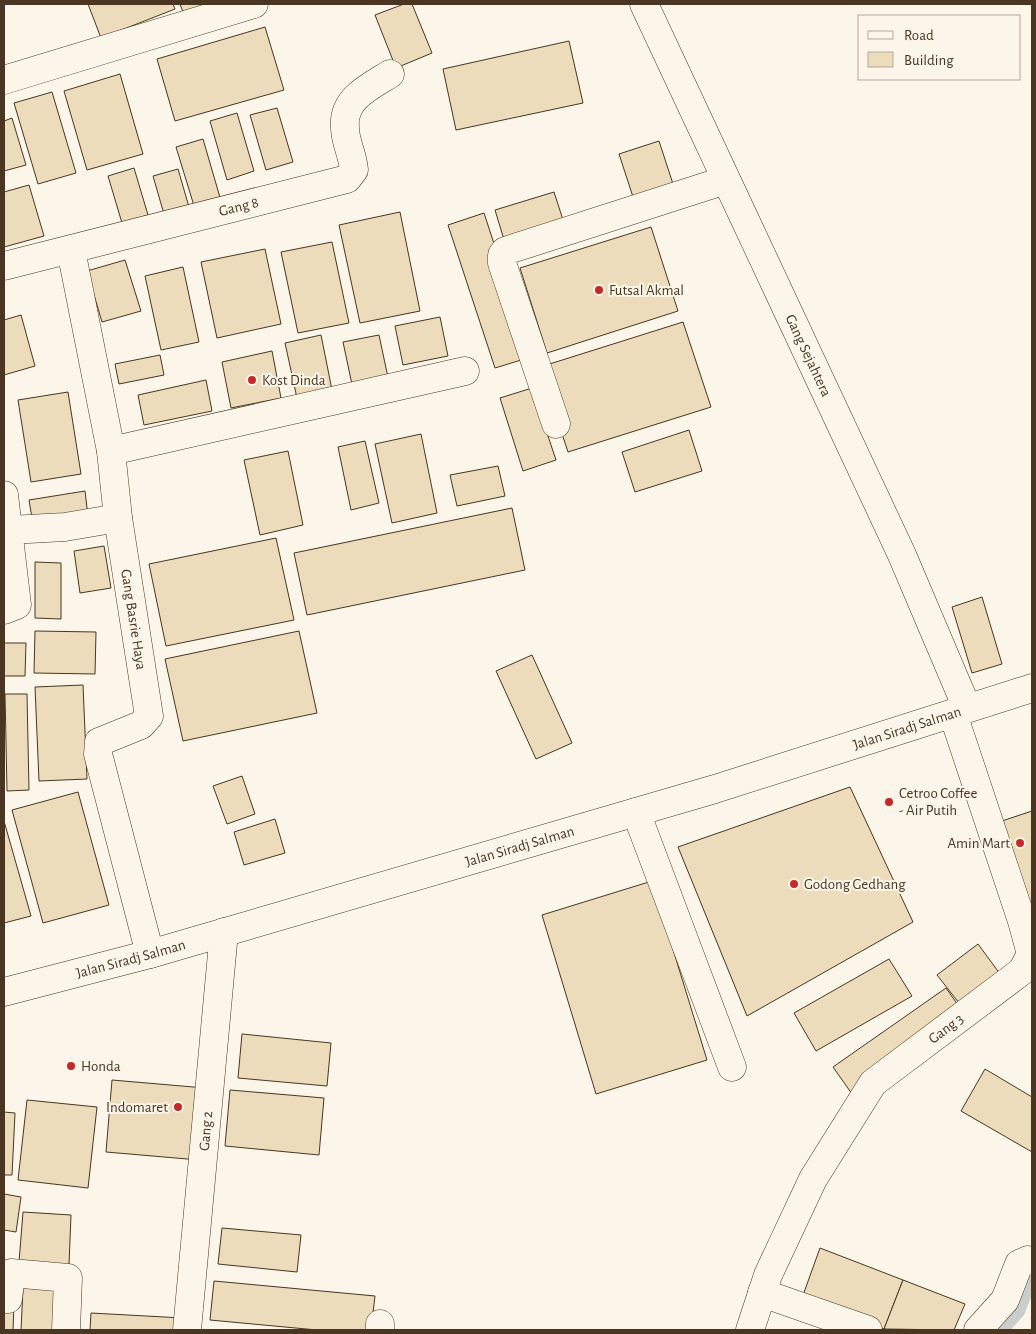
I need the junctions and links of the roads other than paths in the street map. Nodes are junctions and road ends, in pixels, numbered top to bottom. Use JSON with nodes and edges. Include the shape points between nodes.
{"nodes":[{"id":1,"x":254,"y":4,"type":"edge"},
{"id":2,"x":644,"y":4,"type":"edge"},
{"id":3,"x":390,"y":74,"type":"dead end"},
{"id":4,"x":4,"y":80,"type":"edge"},
{"id":5,"x":726,"y":180,"type":"junction"},
{"id":6,"x":71,"y":250,"type":"junction"},
{"id":7,"x":4,"y":266,"type":"edge"},
{"id":8,"x":465,"y":371,"type":"dead end"},
{"id":9,"x":556,"y":424,"type":"dead end"},
{"id":10,"x":111,"y":451,"type":"junction"},
{"id":11,"x":4,"y":495,"type":"edge"},
{"id":12,"x":118,"y":518,"type":"junction"},
{"id":13,"x":10,"y":530,"type":"junction"},
{"id":14,"x":4,"y":610,"type":"edge"},
{"id":15,"x":1032,"y":688,"type":"edge"},
{"id":16,"x":960,"y":711,"type":"junction"},
{"id":17,"x":636,"y":812,"type":"junction"},
{"id":18,"x":224,"y":932,"type":"junction"},
{"id":19,"x":150,"y":954,"type":"junction"},
{"id":20,"x":4,"y":992,"type":"edge"},
{"id":21,"x":732,"y":1067,"type":"dead end"},
{"id":22,"x":1030,"y":1261,"type":"edge"},
{"id":23,"x":762,"y":1293,"type":"junction"},
{"id":24,"x":4,"y":1299,"type":"edge"},
{"id":25,"x":66,"y":1330,"type":"edge"},
{"id":26,"x":187,"y":1330,"type":"edge"},
{"id":27,"x":750,"y":1330,"type":"edge"},
{"id":28,"x":868,"y":1330,"type":"edge"},
{"id":29,"x":978,"y":1330,"type":"edge"}],
"edges":[{"from":1,"to":4,"type":"street"},
{"from":2,"to":5,"type":"street","name":"Gang Sejahtera"},
{"from":3,"to":6,"type":"street","name":"Gang 8","via":[[359,93],[347,110],[344,128],[353,155],[354,170],[347,179]]},
{"from":5,"to":9,"type":"street","via":[[502,255]]},
{"from":5,"to":16,"type":"street","name":"Gang Sejahtera","via":[[902,554]]},
{"from":6,"to":7,"type":"street","name":"Gang 8"},
{"from":6,"to":10,"type":"street","name":"Gang Basrie Haya"},
{"from":8,"to":10,"type":"street"},
{"from":10,"to":12,"type":"street","name":"Gang Basrie Haya"},
{"from":11,"to":13,"type":"street"},
{"from":12,"to":13,"type":"street","via":[[65,527]]},
{"from":12,"to":19,"type":"street","name":"Gang Basrie Haya","via":[[149,716],[141,725],[99,742],[98,754]]},
{"from":13,"to":14,"type":"street","via":[[17,605]]},
{"from":15,"to":16,"type":"street","name":"Jalan Siradj Salman"},
{"from":16,"to":17,"type":"street","name":"Jalan Siradj Salman"},
{"from":16,"to":23,"type":"street","name":"Gang 3","via":[[1031,954],[1022,971],[873,1083],[821,1162]]},
{"from":17,"to":18,"type":"street","name":"Jalan Siradj Salman"},
{"from":17,"to":21,"type":"street"},
{"from":18,"to":19,"type":"street","name":"Jalan Siradj Salman"},
{"from":18,"to":26,"type":"street","name":"Gang 2"},
{"from":19,"to":20,"type":"street","name":"Jalan Siradj Salman"},
{"from":22,"to":29,"type":"street","via":[[1019,1264],[1006,1300]]},
{"from":23,"to":27,"type":"street","name":"Gang 3"},
{"from":23,"to":28,"type":"street"},
{"from":24,"to":25,"type":"street","via":[[8,1299],[11,1273],[68,1278]]}]}
